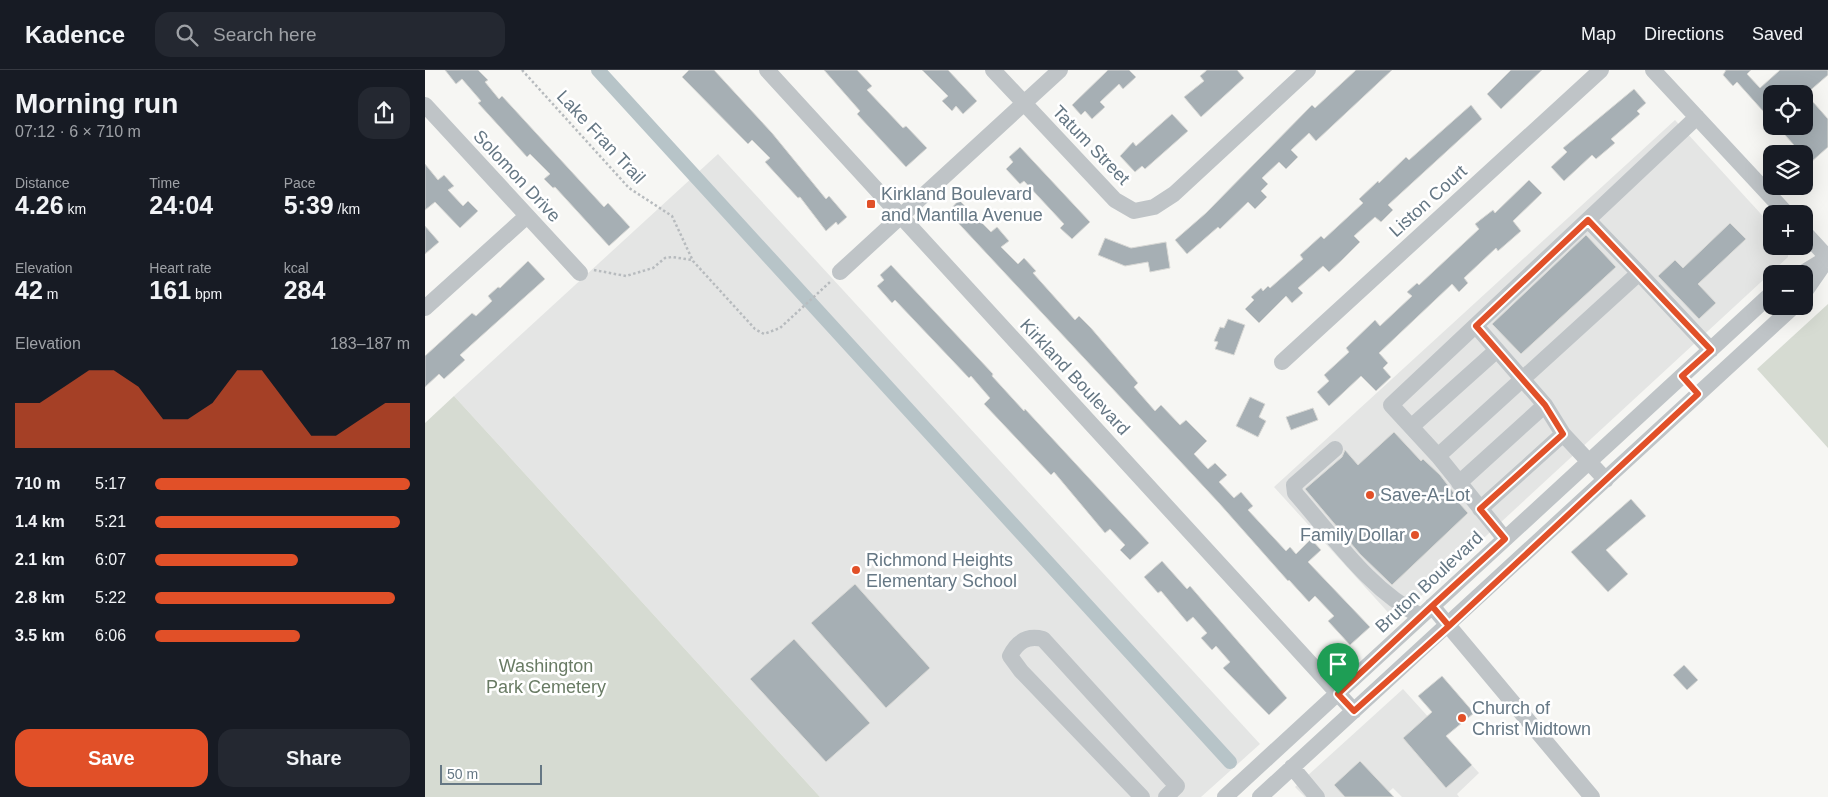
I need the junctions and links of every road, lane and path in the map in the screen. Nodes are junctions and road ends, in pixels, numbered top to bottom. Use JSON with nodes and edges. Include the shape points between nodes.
{"nodes":[{"id":1,"x":522,"y":70,"type":"edge"},
{"id":2,"x":767,"y":70,"type":"edge"},
{"id":3,"x":993,"y":70,"type":"edge"},
{"id":4,"x":1060,"y":70,"type":"edge"},
{"id":5,"x":1308,"y":70,"type":"edge"},
{"id":6,"x":1601,"y":70,"type":"edge"},
{"id":7,"x":1653,"y":70,"type":"edge"},
{"id":8,"x":1024,"y":103,"type":"junction"},
{"id":9,"x":425,"y":105,"type":"edge"},
{"id":10,"x":1697,"y":117,"type":"junction"},
{"id":11,"x":1779,"y":205,"type":"edge"},
{"id":12,"x":527,"y":216,"type":"junction"},
{"id":13,"x":901,"y":216,"type":"junction"},
{"id":14,"x":1588,"y":220,"type":"junction"},
{"id":15,"x":1813,"y":242,"type":"edge"},
{"id":16,"x":1828,"y":258,"type":"edge"},
{"id":17,"x":693,"y":260,"type":"junction"},
{"id":18,"x":1813,"y":267,"type":"edge"},
{"id":19,"x":840,"y":272,"type":"dead end"},
{"id":20,"x":581,"y":273,"type":"joint"},
{"id":21,"x":1639,"y":273,"type":"junction"},
{"id":22,"x":1813,"y":280,"type":"edge"},
{"id":23,"x":827,"y":284,"type":"dead end"},
{"id":24,"x":1763,"y":301,"type":"edge"},
{"id":25,"x":425,"y":308,"type":"edge"},
{"id":26,"x":1784,"y":315,"type":"edge"},
{"id":27,"x":1476,"y":326,"type":"junction"},
{"id":28,"x":1497,"y":350,"type":"junction"},
{"id":29,"x":1711,"y":350,"type":"junction"},
{"id":30,"x":1283,"y":362,"type":"dead end"},
{"id":31,"x":1682,"y":376,"type":"junction"},
{"id":32,"x":1523,"y":379,"type":"junction"},
{"id":33,"x":1698,"y":394,"type":"junction"},
{"id":34,"x":1545,"y":405,"type":"junction"},
{"id":35,"x":1411,"y":427,"type":"junction"},
{"id":36,"x":1563,"y":434,"type":"junction"},
{"id":37,"x":1335,"y":449,"type":"dead end"},
{"id":38,"x":1438,"y":456,"type":"junction"},
{"id":39,"x":1589,"y":462,"type":"junction"},
{"id":40,"x":1606,"y":480,"type":"junction"},
{"id":41,"x":1459,"y":483,"type":"junction"},
{"id":42,"x":1480,"y":509,"type":"junction"},
{"id":43,"x":1505,"y":539,"type":"junction"},
{"id":44,"x":1427,"y":611,"type":"junction"},
{"id":45,"x":1449,"y":626,"type":"junction"},
{"id":46,"x":1338,"y":694,"type":"junction"},
{"id":47,"x":1354,"y":711,"type":"junction"},
{"id":48,"x":1292,"y":768,"type":"junction"},
{"id":49,"x":1142,"y":797,"type":"edge"},
{"id":50,"x":1166,"y":797,"type":"edge"},
{"id":51,"x":1225,"y":797,"type":"edge"},
{"id":52,"x":1260,"y":797,"type":"edge"},
{"id":53,"x":1317,"y":797,"type":"edge"},
{"id":54,"x":1592,"y":797,"type":"edge"}],
"edges":[{"from":1,"to":17,"type":"path","name":"Lake Fran Trail","via":[[629,188],[672,216]]},
{"from":2,"to":13,"type":"street","name":"Kirkland Boulevard"},
{"from":3,"to":8,"type":"street","name":"Tatum Street"},
{"from":4,"to":8,"type":"street"},
{"from":5,"to":8,"type":"street","name":"Tatum Street","via":[[1174,194],[1154,207],[1134,211],[1115,200]]},
{"from":6,"to":30,"type":"street","name":"Liston Court"},
{"from":7,"to":10,"type":"street"},
{"from":8,"to":13,"type":"street"},
{"from":9,"to":12,"type":"street","name":"Solomon Drive"},
{"from":10,"to":11,"type":"street"},
{"from":10,"to":14,"type":"street"},
{"from":12,"to":20,"type":"street","name":"Solomon Drive"},
{"from":12,"to":25,"type":"street"},
{"from":13,"to":19,"type":"street"},
{"from":13,"to":46,"type":"street","name":"Kirkland Boulevard"},
{"from":14,"to":21,"type":"street"},
{"from":14,"to":27,"type":"street"},
{"from":15,"to":16,"type":"street"},
{"from":16,"to":18,"type":"street"},
{"from":16,"to":22,"type":"street"},
{"from":17,"to":20,"type":"path","via":[[673,256],[653,268],[626,276],[598,269]]},
{"from":17,"to":23,"type":"path","name":"Lake Fran Trail","via":[[755,330],[764,334],[773,333]]},
{"from":21,"to":29,"type":"street"},
{"from":21,"to":32,"type":"street"},
{"from":24,"to":29,"type":"street","name":"Bruton Boulevard"},
{"from":26,"to":33,"type":"street"},
{"from":27,"to":28,"type":"street"},
{"from":27,"to":35,"type":"street","via":[[1391,406]]},
{"from":28,"to":32,"type":"street"},
{"from":28,"to":35,"type":"street"},
{"from":29,"to":31,"type":"street","name":"Bruton Boulevard"},
{"from":31,"to":33,"type":"street"},
{"from":31,"to":39,"type":"street","name":"Bruton Boulevard"},
{"from":32,"to":34,"type":"street"},
{"from":32,"to":38,"type":"street"},
{"from":33,"to":40,"type":"street"},
{"from":34,"to":36,"type":"street"},
{"from":34,"to":41,"type":"street"},
{"from":35,"to":38,"type":"street"},
{"from":36,"to":39,"type":"street"},
{"from":36,"to":42,"type":"street"},
{"from":37,"to":44,"type":"street","via":[[1294,485],[1295,493],[1375,584],[1400,606]]},
{"from":38,"to":41,"type":"street"},
{"from":39,"to":40,"type":"street"},
{"from":39,"to":43,"type":"street","name":"Bruton Boulevard"},
{"from":40,"to":45,"type":"street"},
{"from":41,"to":42,"type":"street"},
{"from":42,"to":43,"type":"street"},
{"from":43,"to":44,"type":"street","name":"Bruton Boulevard"},
{"from":44,"to":45,"type":"street"},
{"from":44,"to":46,"type":"street","name":"Bruton Boulevard"},
{"from":45,"to":47,"type":"street"},
{"from":45,"to":54,"type":"street"},
{"from":46,"to":47,"type":"street","name":"Kirkland Boulevard"},
{"from":46,"to":51,"type":"street","name":"Bruton Boulevard"},
{"from":47,"to":48,"type":"street"},
{"from":48,"to":52,"type":"street"},
{"from":48,"to":53,"type":"street"},
{"from":49,"to":50,"type":"street","via":[[1021,671],[1011,656],[1015,646],[1030,638],[1043,639],[1177,786]]}]}
